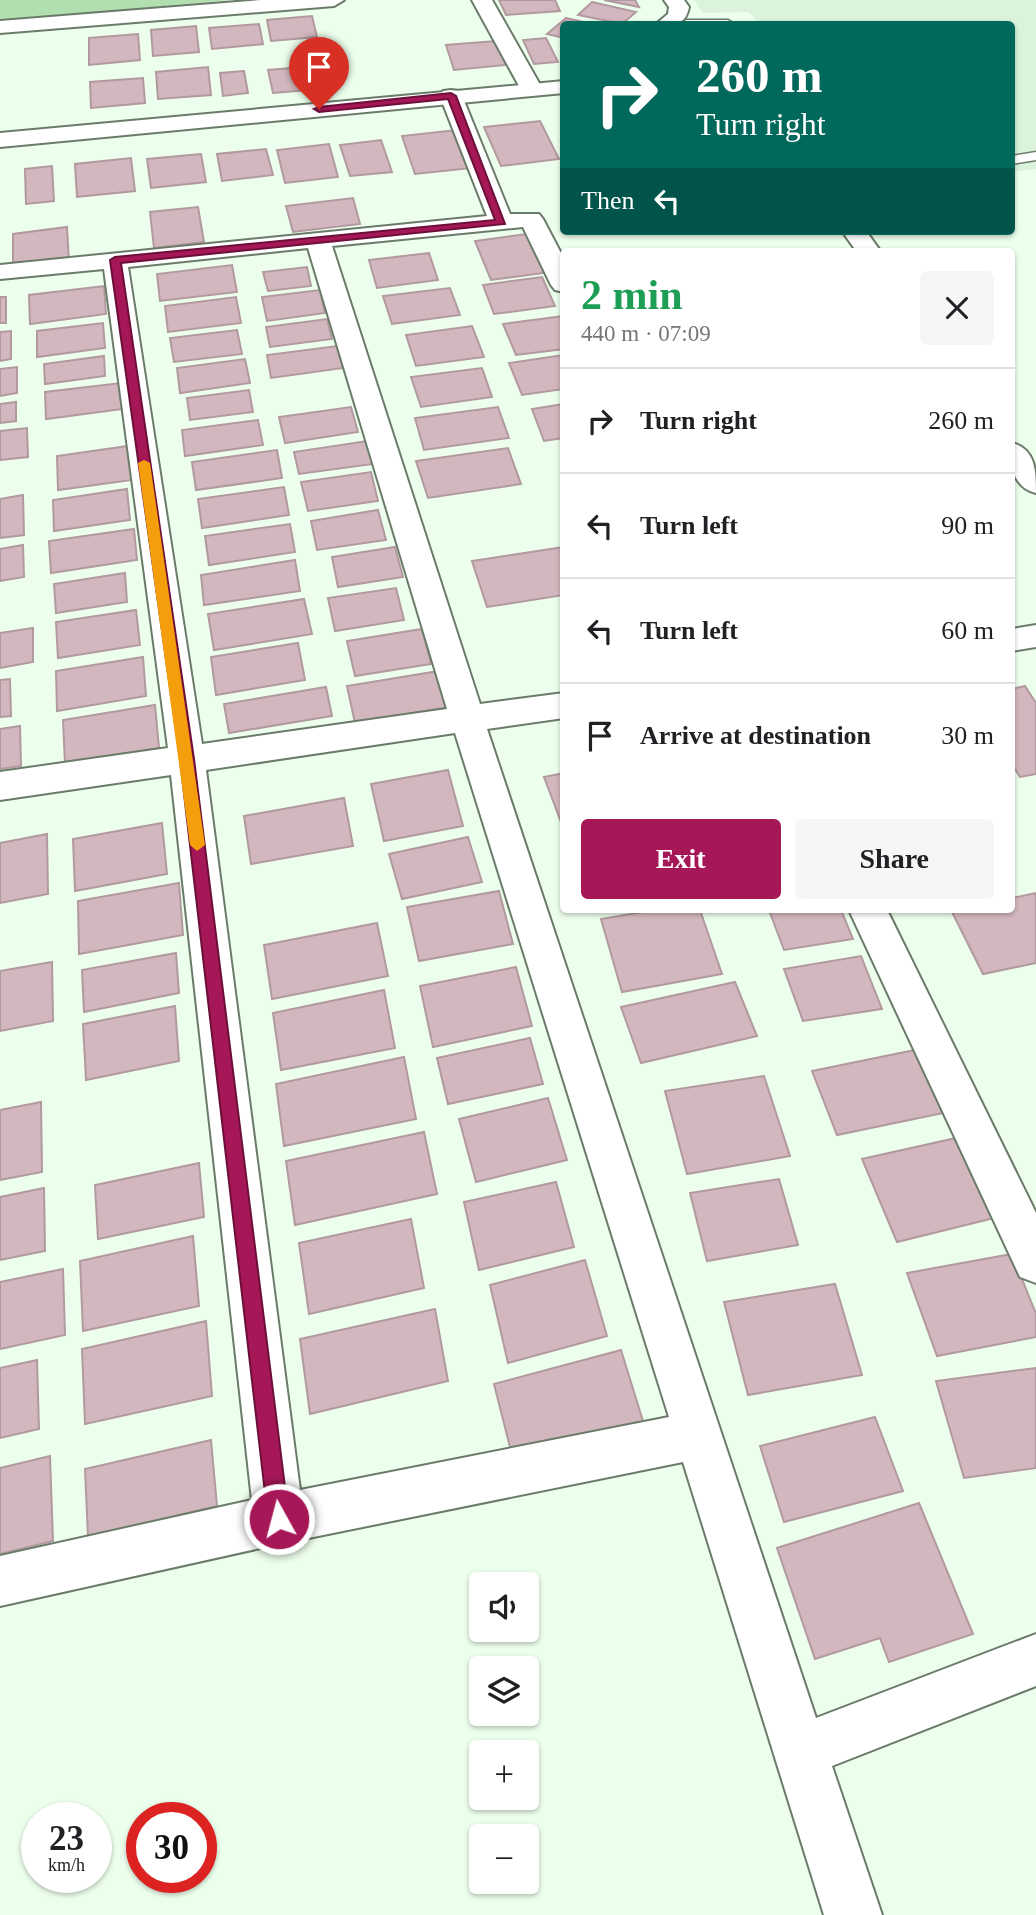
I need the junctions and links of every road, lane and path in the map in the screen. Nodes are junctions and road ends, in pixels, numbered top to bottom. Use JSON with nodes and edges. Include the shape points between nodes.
{"nodes":[{"id":1,"x":334,"y":0,"type":"edge"},
{"id":2,"x":481,"y":0,"type":"edge"},
{"id":3,"x":301,"y":1,"type":"edge"},
{"id":4,"x":679,"y":10,"type":"edge"},
{"id":5,"x":700,"y":21,"type":"edge"},
{"id":6,"x":700,"y":21,"type":"edge"},
{"id":7,"x":0,"y":27,"type":"edge"},
{"id":8,"x":560,"y":87,"type":"edge"},
{"id":9,"x":532,"y":90,"type":"junction"},
{"id":10,"x":451,"y":96,"type":"junction"},
{"id":11,"x":0,"y":141,"type":"edge"},
{"id":12,"x":1036,"y":156,"type":"edge"},
{"id":13,"x":1015,"y":160,"type":"edge"},
{"id":14,"x":501,"y":222,"type":"junction"},
{"id":15,"x":318,"y":240,"type":"junction"},
{"id":16,"x":115,"y":260,"type":"junction"},
{"id":17,"x":0,"y":272,"type":"edge"},
{"id":18,"x":560,"y":277,"type":"edge"},
{"id":19,"x":1015,"y":456,"type":"edge"},
{"id":20,"x":1036,"y":484,"type":"edge"},
{"id":21,"x":1036,"y":636,"type":"edge"},
{"id":22,"x":1015,"y":640,"type":"edge"},
{"id":23,"x":560,"y":706,"type":"edge"},
{"id":24,"x":467,"y":718,"type":"junction"},
{"id":25,"x":187,"y":759,"type":"junction"},
{"id":26,"x":0,"y":786,"type":"edge"},
{"id":27,"x":869,"y":913,"type":"edge"},
{"id":28,"x":1036,"y":1261,"type":"edge"},
{"id":29,"x":698,"y":1435,"type":"junction"},
{"id":30,"x":279,"y":1519,"type":"junction"},
{"id":31,"x":0,"y":1581,"type":"edge"},
{"id":32,"x":1036,"y":1660,"type":"edge"},
{"id":33,"x":800,"y":1752,"type":"junction"},
{"id":34,"x":853,"y":1915,"type":"edge"}],
"edges":[{"from":1,"to":3,"type":"street"},
{"from":2,"to":9,"type":"street"},
{"from":3,"to":7,"type":"street"},
{"from":4,"to":5,"type":"lane"},
{"from":4,"to":6,"type":"lane"},
{"from":8,"to":9,"type":"street"},
{"from":9,"to":10,"type":"street"},
{"from":10,"to":11,"type":"street"},
{"from":10,"to":14,"type":"street"},
{"from":12,"to":13,"type":"lane"},
{"from":14,"to":15,"type":"street"},
{"from":14,"to":18,"type":"street","via":[[531,219]]},
{"from":15,"to":16,"type":"street"},
{"from":15,"to":24,"type":"street"},
{"from":16,"to":17,"type":"street"},
{"from":16,"to":25,"type":"street"},
{"from":19,"to":20,"type":"street"},
{"from":21,"to":22,"type":"street"},
{"from":23,"to":24,"type":"street"},
{"from":24,"to":25,"type":"street"},
{"from":24,"to":29,"type":"street"},
{"from":25,"to":26,"type":"street"},
{"from":25,"to":30,"type":"street"},
{"from":27,"to":28,"type":"street"},
{"from":29,"to":30,"type":"street"},
{"from":29,"to":33,"type":"street"},
{"from":30,"to":31,"type":"street"},
{"from":32,"to":33,"type":"street"},
{"from":33,"to":34,"type":"street"}]}
